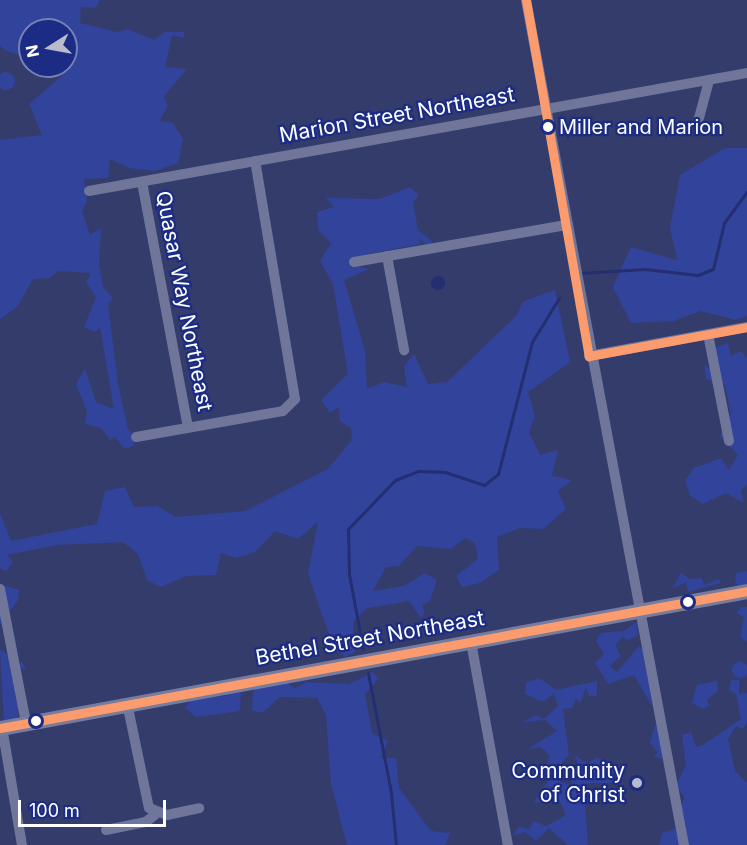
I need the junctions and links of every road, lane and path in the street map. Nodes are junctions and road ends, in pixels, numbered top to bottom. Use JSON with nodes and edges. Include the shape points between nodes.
{"nodes":[{"id":1,"x":526,"y":0,"type":"edge"},
{"id":2,"x":747,"y":73,"type":"edge"},
{"id":3,"x":709,"y":80,"type":"junction"},
{"id":4,"x":545,"y":108,"type":"junction"},
{"id":5,"x":699,"y":118,"type":"dead end"},
{"id":6,"x":255,"y":161,"type":"junction"},
{"id":7,"x":142,"y":182,"type":"junction"},
{"id":8,"x":89,"y":191,"type":"dead end"},
{"id":9,"x":564,"y":225,"type":"junction"},
{"id":10,"x":387,"y":256,"type":"junction"},
{"id":11,"x":354,"y":262,"type":"dead end"},
{"id":12,"x":747,"y":327,"type":"edge"},
{"id":13,"x":708,"y":334,"type":"junction"},
{"id":14,"x":404,"y":350,"type":"dead end"},
{"id":15,"x":589,"y":356,"type":"junction"},
{"id":16,"x":188,"y":428,"type":"junction"},
{"id":17,"x":136,"y":437,"type":"dead end"},
{"id":18,"x":729,"y":441,"type":"dead end"},
{"id":19,"x":0,"y":589,"type":"edge"},
{"id":20,"x":747,"y":591,"type":"edge"},
{"id":21,"x":638,"y":612,"type":"junction"},
{"id":22,"x":471,"y":642,"type":"junction"},
{"id":23,"x":127,"y":703,"type":"junction"},
{"id":24,"x":26,"y":723,"type":"junction"},
{"id":25,"x":1,"y":728,"type":"edge"},
{"id":26,"x":199,"y":808,"type":"dead end"},
{"id":27,"x":156,"y":813,"type":"junction"},
{"id":28,"x":106,"y":830,"type":"dead end"},
{"id":29,"x":22,"y":845,"type":"edge"},
{"id":30,"x":508,"y":845,"type":"edge"},
{"id":31,"x":684,"y":845,"type":"edge"}],
"edges":[{"from":1,"to":4,"type":"street"},
{"from":2,"to":3,"type":"street","name":"Marion Street Northeast"},
{"from":3,"to":4,"type":"street","name":"Marion Street Northeast"},
{"from":3,"to":5,"type":"street"},
{"from":4,"to":6,"type":"street","name":"Marion Street Northeast"},
{"from":4,"to":9,"type":"street"},
{"from":6,"to":7,"type":"street","name":"Marion Street Northeast"},
{"from":6,"to":16,"type":"street","via":[[296,390],[292,405],[283,411]]},
{"from":7,"to":8,"type":"street","name":"Marion Street Northeast"},
{"from":7,"to":16,"type":"street","name":"Quasar Way Northeast"},
{"from":9,"to":10,"type":"street"},
{"from":9,"to":15,"type":"street"},
{"from":10,"to":11,"type":"street"},
{"from":10,"to":14,"type":"street"},
{"from":12,"to":13,"type":"street"},
{"from":13,"to":15,"type":"street"},
{"from":13,"to":18,"type":"street"},
{"from":15,"to":21,"type":"street"},
{"from":16,"to":17,"type":"street"},
{"from":19,"to":24,"type":"street"},
{"from":20,"to":21,"type":"street","name":"Bethel Street Northeast"},
{"from":21,"to":22,"type":"street","name":"Bethel Street Northeast"},
{"from":21,"to":31,"type":"street"},
{"from":22,"to":23,"type":"street","name":"Bethel Street Northeast"},
{"from":22,"to":30,"type":"street"},
{"from":23,"to":24,"type":"street","name":"Bethel Street Northeast"},
{"from":23,"to":27,"type":"street","via":[[143,794]]},
{"from":24,"to":25,"type":"street","name":"Bethel Street Northeast"},
{"from":25,"to":29,"type":"street"},
{"from":26,"to":27,"type":"street"},
{"from":27,"to":28,"type":"street","via":[[146,822]]}]}
